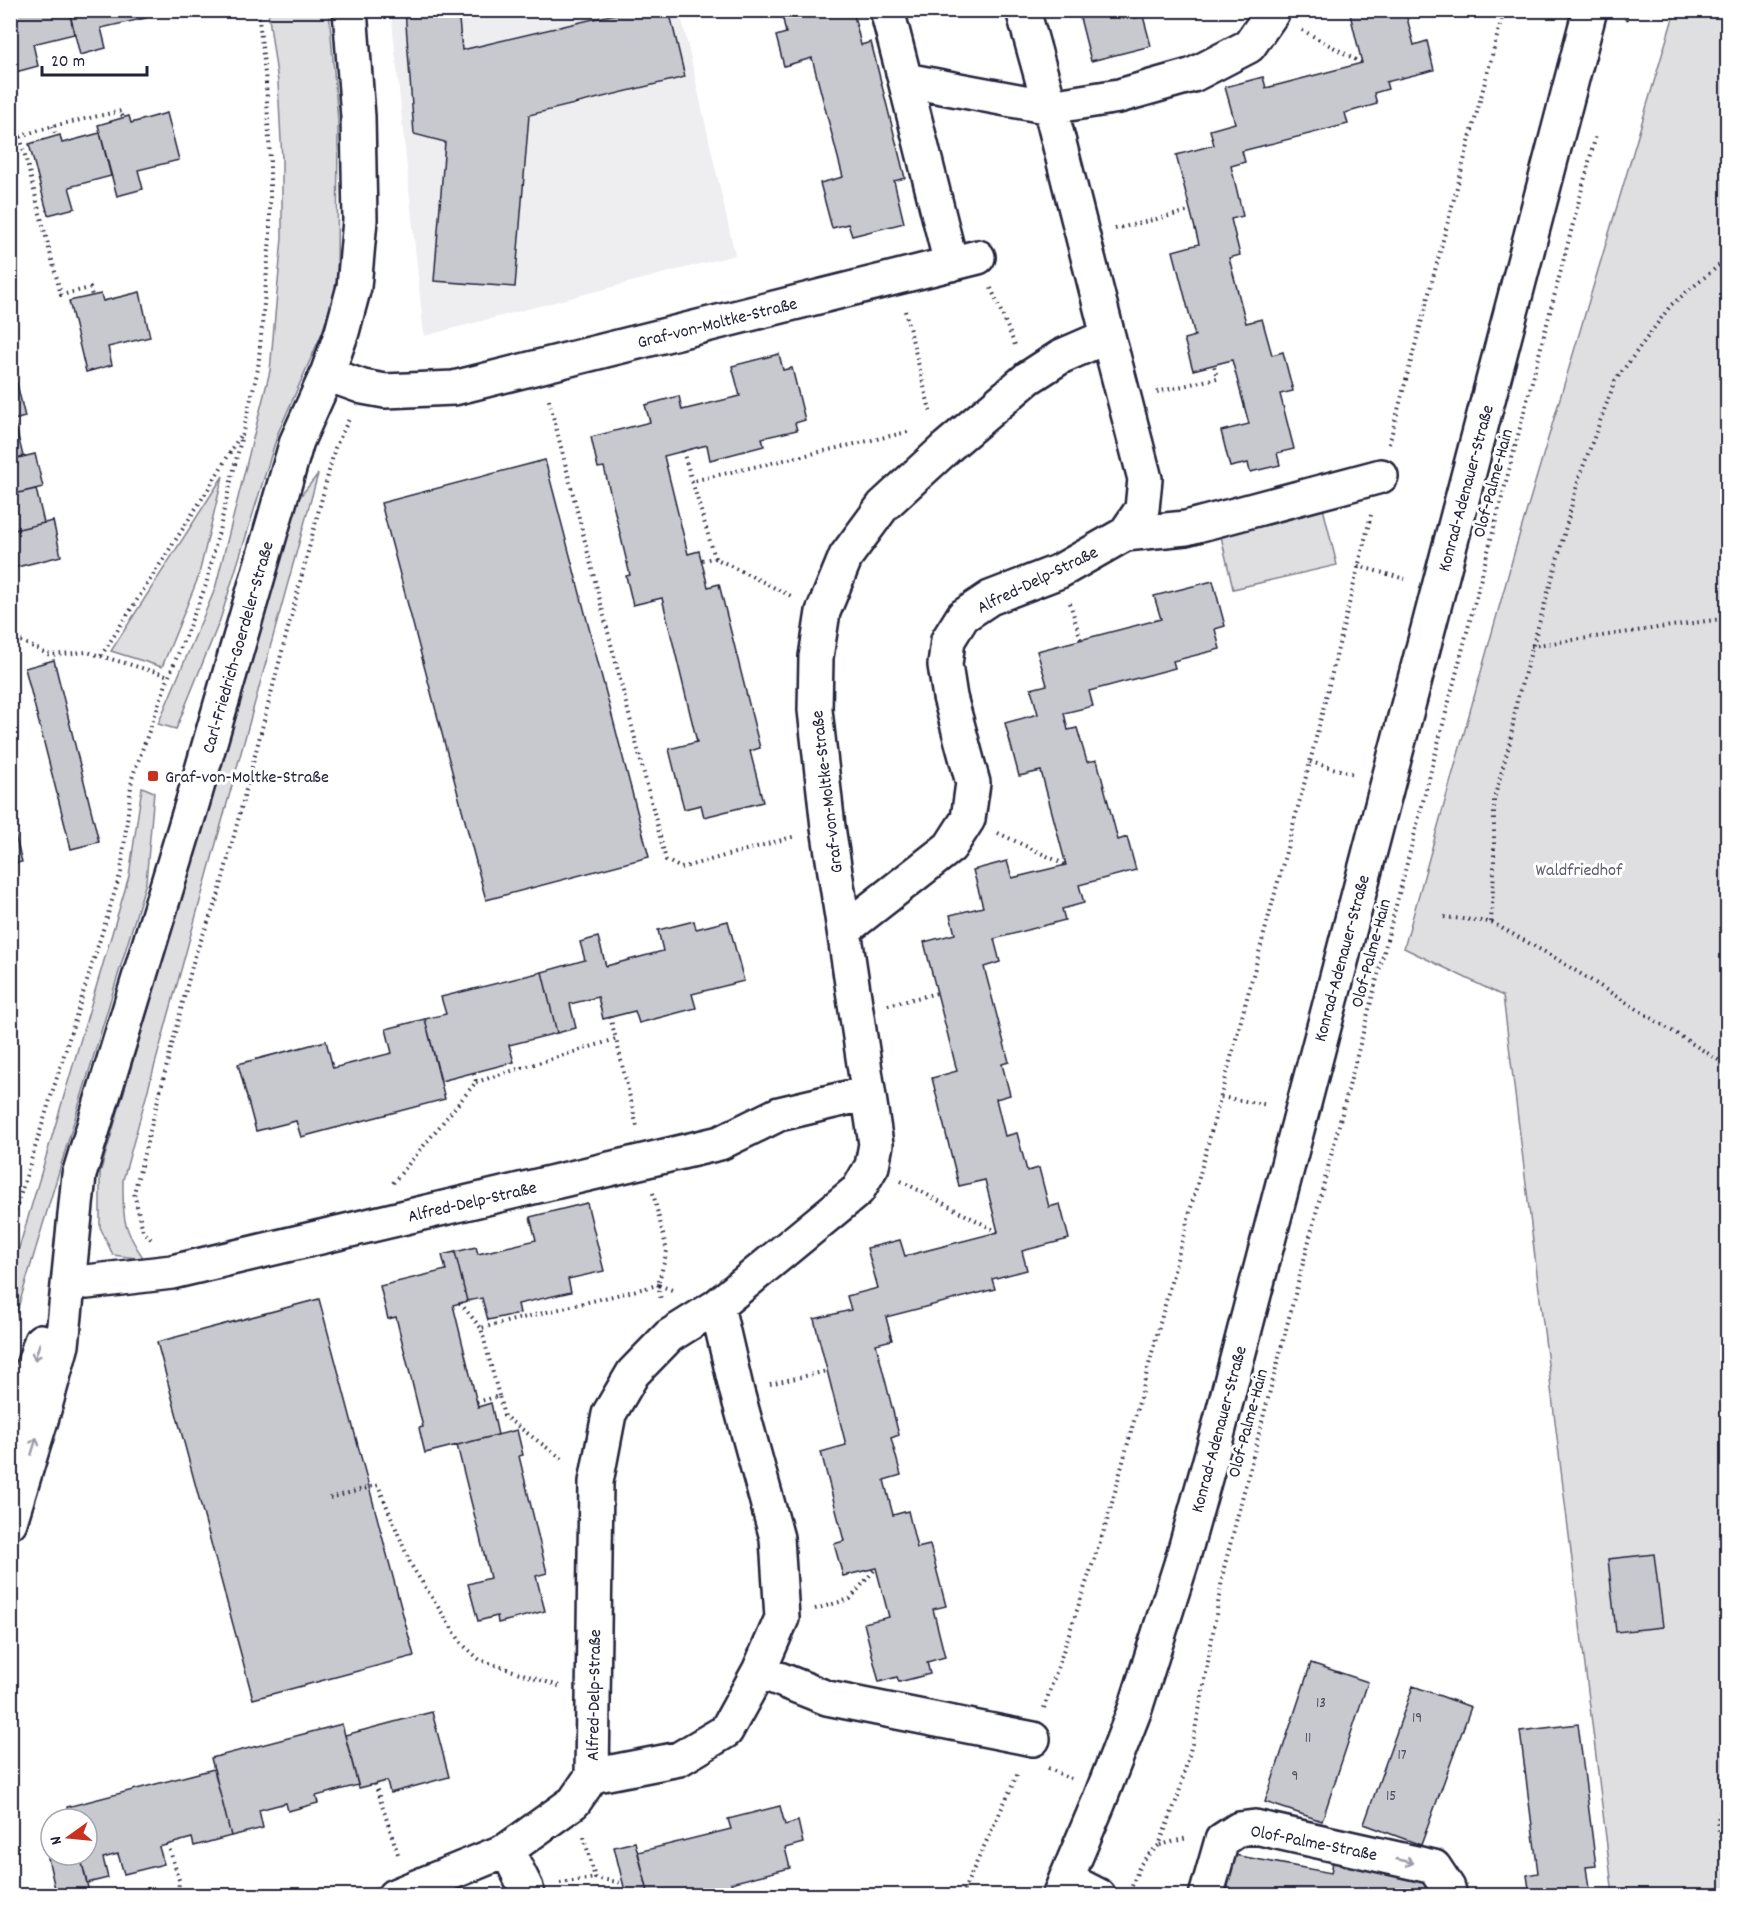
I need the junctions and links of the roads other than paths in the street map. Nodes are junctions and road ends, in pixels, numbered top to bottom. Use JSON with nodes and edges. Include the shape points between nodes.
{"nodes":[{"id":1,"x":350,"y":10,"type":"edge"},
{"id":2,"x":887,"y":10,"type":"edge"},
{"id":3,"x":1023,"y":10,"type":"edge"},
{"id":4,"x":1590,"y":10,"type":"edge"},
{"id":5,"x":1272,"y":12,"type":"edge"},
{"id":6,"x":905,"y":80,"type":"junction"},
{"id":7,"x":1050,"y":107,"type":"junction"},
{"id":8,"x":1108,"y":336,"type":"junction"},
{"id":9,"x":327,"y":374,"type":"junction"},
{"id":10,"x":1381,"y":476,"type":"road end"},
{"id":11,"x":1125,"y":534,"type":"junction"},
{"id":12,"x":844,"y":930,"type":"junction"},
{"id":13,"x":868,"y":1093,"type":"junction"},
{"id":14,"x":69,"y":1280,"type":"junction"},
{"id":15,"x":717,"y":1306,"type":"junction"},
{"id":16,"x":10,"y":1440,"type":"edge"},
{"id":17,"x":10,"y":1522,"type":"edge"},
{"id":18,"x":759,"y":1671,"type":"junction"},
{"id":19,"x":1033,"y":1739,"type":"road end"},
{"id":20,"x":592,"y":1776,"type":"junction"},
{"id":21,"x":507,"y":1850,"type":"junction"},
{"id":22,"x":1062,"y":1887,"type":"edge"},
{"id":23,"x":402,"y":1892,"type":"edge"},
{"id":24,"x":527,"y":1896,"type":"edge"},
{"id":25,"x":1099,"y":1896,"type":"edge"},
{"id":26,"x":1206,"y":1896,"type":"edge"},
{"id":27,"x":1450,"y":1896,"type":"edge"}],
"edges":[{"from":1,"to":9,"type":"street","name":"Carl-Friedrich-Goerdeler-Straße","via":[[360,220],[354,287]]},
{"from":2,"to":6,"type":"street"},
{"from":3,"to":7,"type":"street"},
{"from":4,"to":22,"type":"street","name":"Konrad-Adenauer-Straße","via":[[1181,1564],[1135,1709]]},
{"from":5,"to":7,"type":"street","via":[[1249,46],[1193,75],[1119,96]]},
{"from":6,"to":7,"type":"street"},
{"from":6,"to":9,"type":"street","name":"Graf-von-Moltke-Straße","via":[[964,260],[454,388],[386,391]]},
{"from":7,"to":8,"type":"street"},
{"from":8,"to":11,"type":"street","name":"Alfred-Delp-Straße","via":[[1145,479],[1142,509]]},
{"from":8,"to":12,"type":"street","name":"Graf-von-Moltke-Straße","via":[[1062,356],[1029,378],[883,506],[846,556],[823,612],[816,657],[815,710]]},
{"from":9,"to":14,"type":"street","name":"Carl-Friedrich-Goerdeler-Straße","via":[[297,441],[80,1176]]},
{"from":10,"to":11,"type":"street","via":[[1186,528]]},
{"from":11,"to":12,"type":"street","name":"Alfred-Delp-Straße","via":[[1060,571],[990,598],[963,616],[948,640],[945,665],[973,783],[968,819],[950,847]]},
{"from":12,"to":13,"type":"street","name":"Alfred-Delp-Straße"},
{"from":13,"to":14,"type":"street","name":"Alfred-Delp-Straße","via":[[779,1114],[720,1143],[378,1224],[172,1272],[87,1282]]},
{"from":13,"to":15,"type":"street","name":"Alfred-Delp-Straße","via":[[876,1144],[872,1166],[858,1190]]},
{"from":14,"to":16,"type":"street","name":"Carl-Friedrich-Goerdeler-Straße","one_way":true,"via":[[42,1337]]},
{"from":17,"to":14,"type":"street","name":"Carl-Friedrich-Goerdeler-Straße","one_way":true,"via":[[62,1345]]},
{"from":15,"to":18,"type":"street","name":"Alfred-Delp-Straße","via":[[777,1538],[782,1618]]},
{"from":15,"to":20,"type":"street","name":"Alfred-Delp-Straße","via":[[669,1336],[633,1373],[609,1414],[596,1482]]},
{"from":18,"to":19,"type":"street","via":[[827,1698]]},
{"from":18,"to":20,"type":"street","name":"Alfred-Delp-Straße","via":[[726,1731],[679,1759]]},
{"from":20,"to":21,"type":"street","via":[[574,1802]]},
{"from":21,"to":23,"type":"street"},
{"from":21,"to":24,"type":"street"},
{"from":22,"to":25,"type":"street"},
{"from":26,"to":27,"type":"street","name":"Olof-Palme-Straße","one_way":true,"via":[[1222,1840],[1239,1829],[1256,1827],[1434,1867]]}]}
